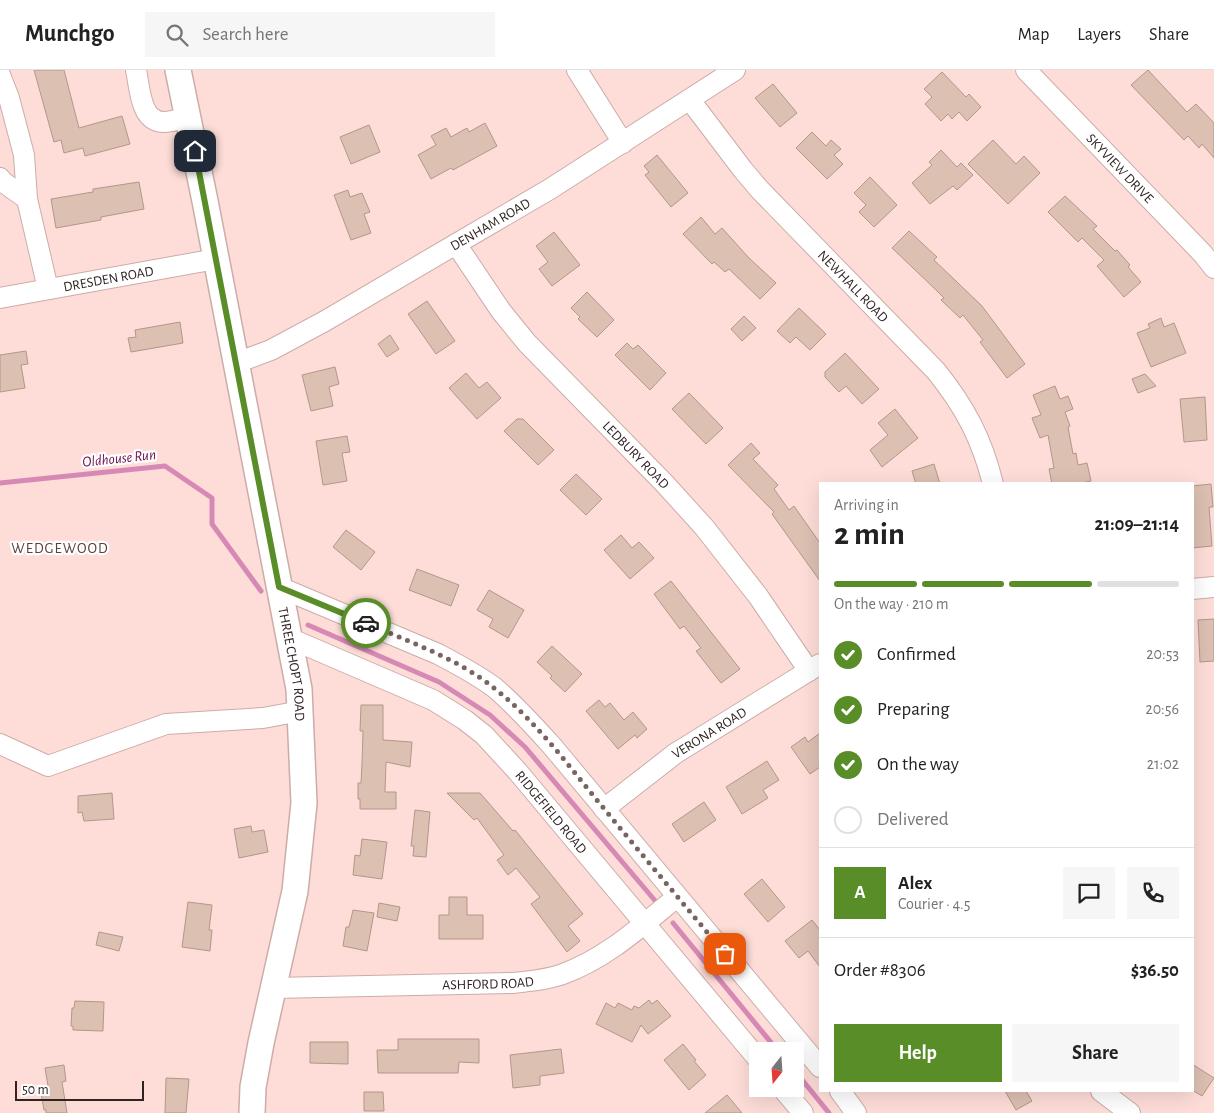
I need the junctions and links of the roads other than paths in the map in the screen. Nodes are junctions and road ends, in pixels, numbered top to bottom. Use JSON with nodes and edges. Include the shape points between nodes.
{"nodes":[{"id":1,"x":136,"y":70,"type":"edge"},
{"id":2,"x":178,"y":70,"type":"edge"},
{"id":3,"x":577,"y":70,"type":"edge"},
{"id":4,"x":735,"y":70,"type":"edge"},
{"id":5,"x":1026,"y":70,"type":"edge"},
{"id":6,"x":0,"y":75,"type":"edge"},
{"id":7,"x":690,"y":100,"type":"junction"},
{"id":8,"x":188,"y":118,"type":"junction"},
{"id":9,"x":623,"y":143,"type":"junction"},
{"id":10,"x":0,"y":178,"type":"edge"},
{"id":11,"x":27,"y":199,"type":"junction"},
{"id":12,"x":456,"y":244,"type":"junction"},
{"id":13,"x":216,"y":259,"type":"junction"},
{"id":14,"x":1214,"y":268,"type":"edge"},
{"id":15,"x":48,"y":289,"type":"junction"},
{"id":16,"x":0,"y":298,"type":"edge"},
{"id":17,"x":236,"y":363,"type":"junction"},
{"id":18,"x":993,"y":482,"type":"edge"},
{"id":19,"x":279,"y":587,"type":"junction"},
{"id":20,"x":1214,"y":588,"type":"edge"},
{"id":21,"x":1194,"y":589,"type":"edge"},
{"id":22,"x":289,"y":638,"type":"junction"},
{"id":23,"x":814,"y":667,"type":"edge"},
{"id":24,"x":301,"y":711,"type":"junction"},
{"id":25,"x":0,"y":744,"type":"edge"},
{"id":26,"x":604,"y":809,"type":"junction"},
{"id":27,"x":678,"y":897,"type":"junction"},
{"id":28,"x":645,"y":924,"type":"junction"},
{"id":29,"x":273,"y":988,"type":"junction"},
{"id":30,"x":749,"y":1047,"type":"edge"},
{"id":31,"x":819,"y":1066,"type":"edge"},
{"id":32,"x":841,"y":1092,"type":"edge"},
{"id":33,"x":1102,"y":1092,"type":"edge"},
{"id":34,"x":790,"y":1098,"type":"edge"},
{"id":35,"x":252,"y":1113,"type":"edge"},
{"id":36,"x":803,"y":1113,"type":"edge"},
{"id":37,"x":856,"y":1113,"type":"edge"},
{"id":38,"x":1130,"y":1113,"type":"edge"}],
"edges":[{"from":1,"to":8,"type":"street","via":[[145,112],[152,119],[163,122]]},
{"from":2,"to":8,"type":"main road","name":"THREE CHOPT ROAD"},
{"from":3,"to":9,"type":"street"},
{"from":4,"to":7,"type":"street","name":"DENHAM ROAD"},
{"from":5,"to":14,"type":"street","name":"SKYVIEW DRIVE"},
{"from":6,"to":11,"type":"street","via":[[24,156]]},
{"from":7,"to":9,"type":"street","name":"DENHAM ROAD"},
{"from":7,"to":18,"type":"street","name":"NEWHALL ROAD","via":[[760,190],[949,387],[981,443]]},
{"from":8,"to":13,"type":"main road","name":"THREE CHOPT ROAD"},
{"from":9,"to":12,"type":"street","name":"DENHAM ROAD"},
{"from":10,"to":11,"type":"street"},
{"from":11,"to":15,"type":"street"},
{"from":12,"to":17,"type":"street","name":"DENHAM ROAD","via":[[325,321],[271,350]]},
{"from":12,"to":23,"type":"street","name":"LEDBURY ROAD","via":[[527,343],[704,527]]},
{"from":13,"to":15,"type":"street","name":"DRESDEN ROAD"},
{"from":13,"to":17,"type":"main road","name":"THREE CHOPT ROAD"},
{"from":15,"to":16,"type":"street","name":"DRESDEN ROAD"},
{"from":17,"to":19,"type":"main road","name":"THREE CHOPT ROAD"},
{"from":19,"to":22,"type":"main road","name":"THREE CHOPT ROAD"},
{"from":19,"to":26,"type":"street","via":[[438,654],[493,687],[521,711]]},
{"from":20,"to":21,"type":"street"},
{"from":22,"to":24,"type":"main road","name":"THREE CHOPT ROAD"},
{"from":22,"to":28,"type":"street","name":"RIDGEFIELD ROAD","via":[[433,700],[484,735]]},
{"from":23,"to":26,"type":"street","name":"VERONA ROAD","via":[[676,753]]},
{"from":24,"to":25,"type":"street","via":[[263,718],[166,724],[48,766]]},
{"from":24,"to":29,"type":"main road","name":"THREE CHOPT ROAD","via":[[304,803],[298,872]]},
{"from":26,"to":27,"type":"street"},
{"from":27,"to":28,"type":"street","name":"ASHFORD ROAD"},
{"from":27,"to":31,"type":"street"},
{"from":28,"to":29,"type":"street","name":"ASHFORD ROAD","via":[[589,963],[561,975],[534,981]]},
{"from":28,"to":30,"type":"street","name":"RIDGEFIELD ROAD"},
{"from":29,"to":35,"type":"main road","name":"THREE CHOPT ROAD","via":[[253,1087]]},
{"from":32,"to":37,"type":"street"},
{"from":33,"to":38,"type":"street"},
{"from":34,"to":36,"type":"street"}]}
